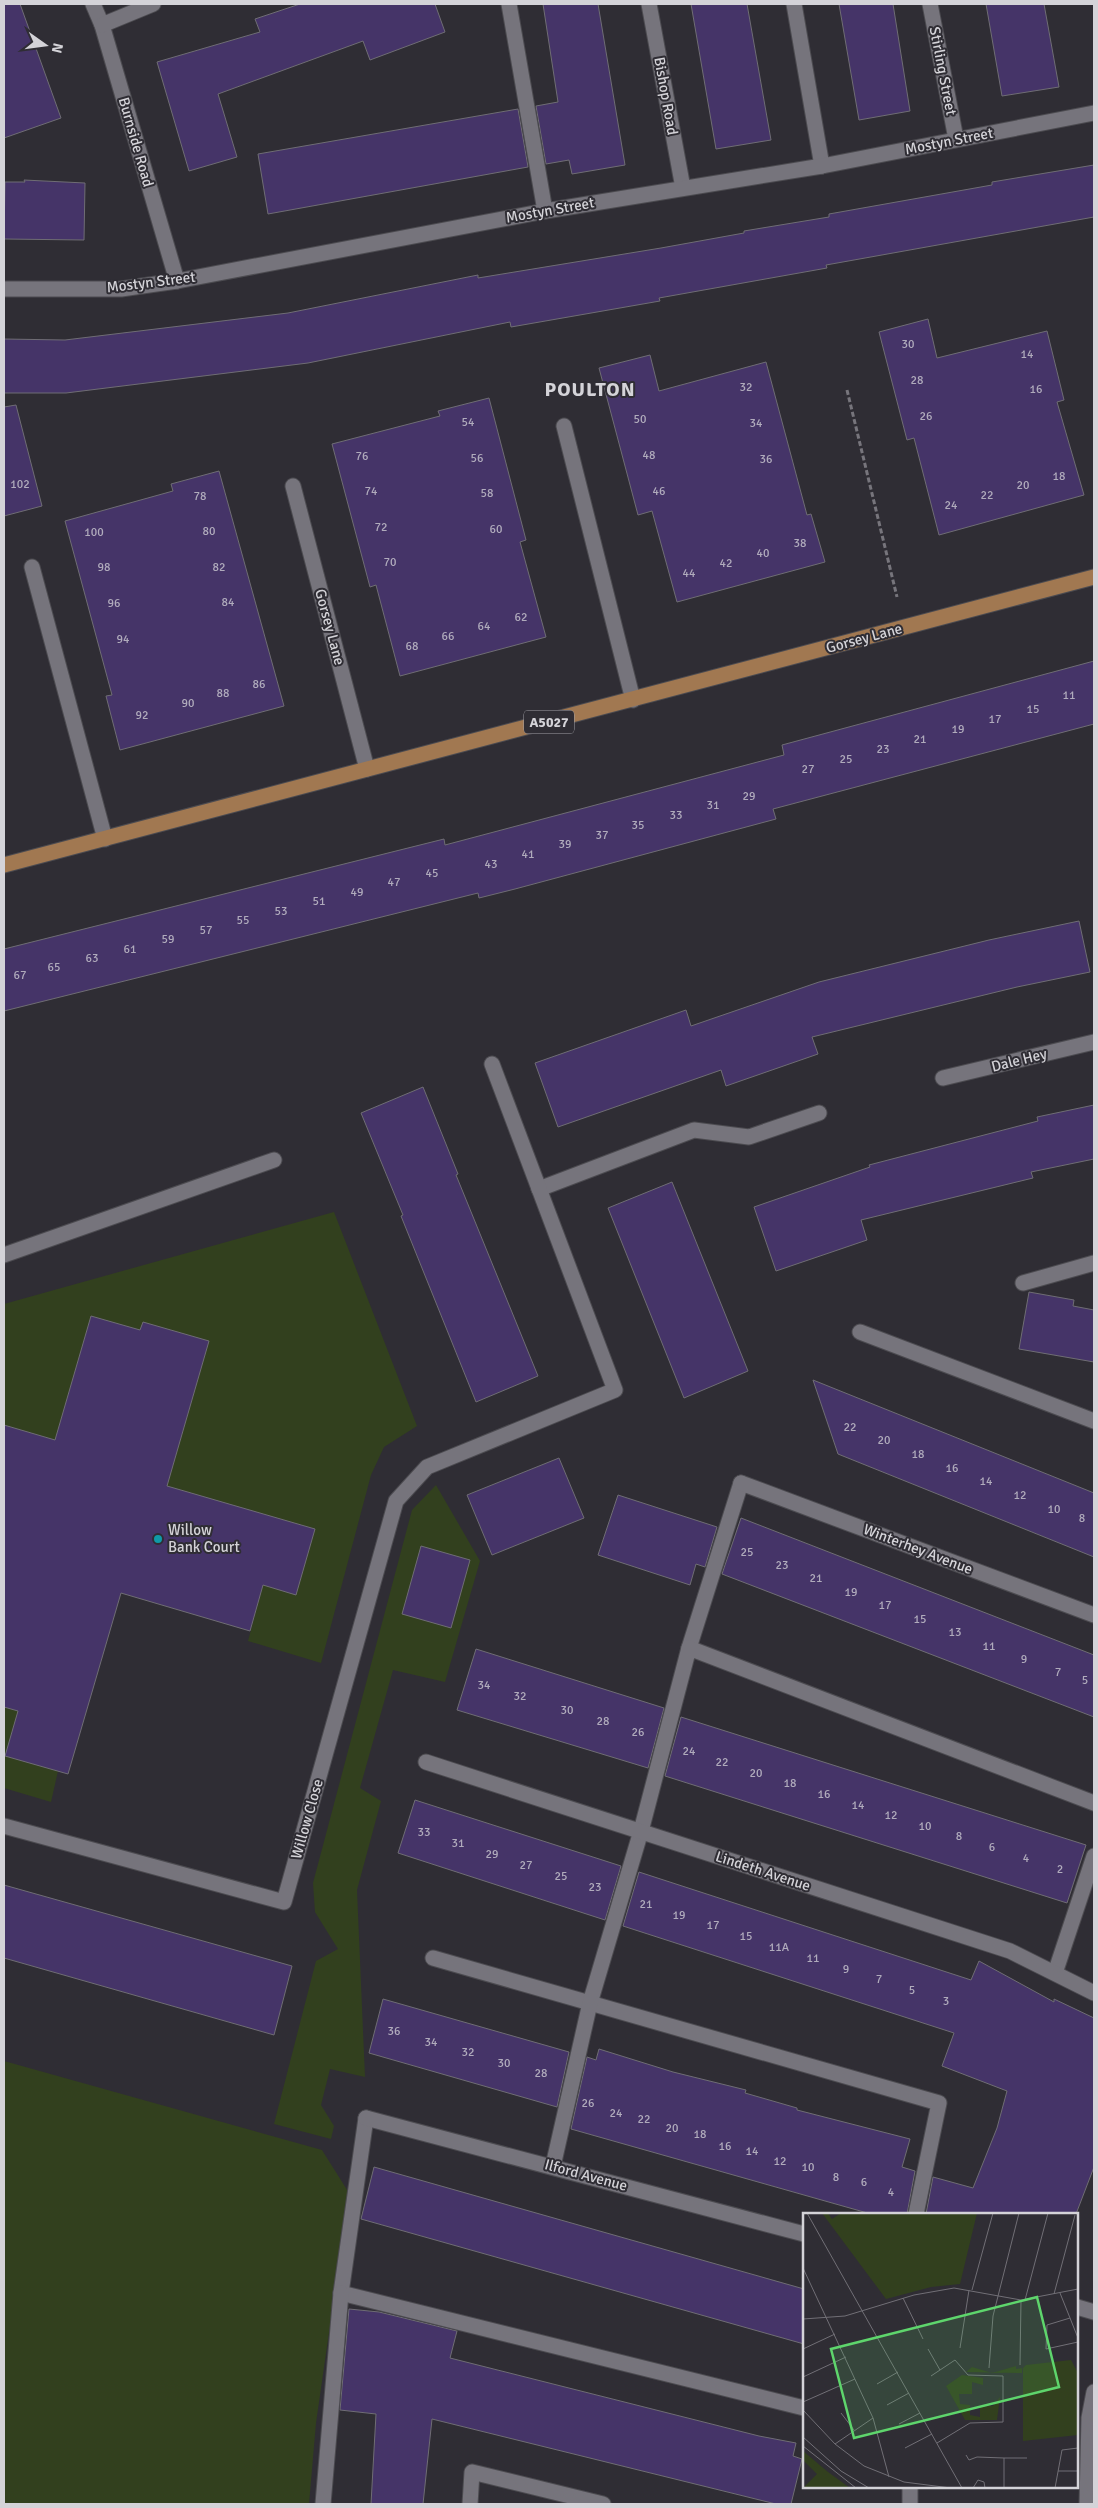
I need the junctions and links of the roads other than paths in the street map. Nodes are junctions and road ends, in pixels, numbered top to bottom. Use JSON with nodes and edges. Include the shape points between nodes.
{"nodes":[{"id":1,"x":93,"y":4,"type":"edge"},
{"id":2,"x":153,"y":4,"type":"edge"},
{"id":3,"x":508,"y":4,"type":"edge"},
{"id":4,"x":649,"y":4,"type":"edge"},
{"id":5,"x":794,"y":4,"type":"edge"},
{"id":6,"x":930,"y":4,"type":"edge"},
{"id":7,"x":102,"y":25,"type":"junction"},
{"id":8,"x":1094,"y":113,"type":"edge"},
{"id":9,"x":956,"y":139,"type":"junction"},
{"id":10,"x":822,"y":166,"type":"junction"},
{"id":11,"x":682,"y":188,"type":"junction"},
{"id":12,"x":545,"y":211,"type":"junction"},
{"id":13,"x":177,"y":281,"type":"junction"},
{"id":14,"x":4,"y":289,"type":"edge"},
{"id":15,"x":564,"y":426,"type":"dead end"},
{"id":16,"x":293,"y":486,"type":"dead end"},
{"id":17,"x":32,"y":566,"type":"dead end"},
{"id":18,"x":1094,"y":577,"type":"edge"},
{"id":19,"x":633,"y":700,"type":"junction"},
{"id":20,"x":367,"y":769,"type":"junction"},
{"id":21,"x":105,"y":839,"type":"junction"},
{"id":22,"x":4,"y":865,"type":"edge"},
{"id":23,"x":1094,"y":1042,"type":"edge"},
{"id":24,"x":492,"y":1064,"type":"dead end"},
{"id":25,"x":943,"y":1078,"type":"dead end"},
{"id":26,"x":819,"y":1113,"type":"dead end"},
{"id":27,"x":274,"y":1160,"type":"dead end"},
{"id":28,"x":539,"y":1189,"type":"junction"},
{"id":29,"x":4,"y":1255,"type":"edge"},
{"id":30,"x":1094,"y":1264,"type":"edge"},
{"id":31,"x":1023,"y":1283,"type":"dead end"},
{"id":32,"x":860,"y":1332,"type":"dead end"},
{"id":33,"x":1094,"y":1421,"type":"edge"},
{"id":34,"x":1094,"y":1616,"type":"edge"},
{"id":35,"x":689,"y":1648,"type":"junction"},
{"id":36,"x":426,"y":1762,"type":"dead end"},
{"id":37,"x":1094,"y":1803,"type":"edge"},
{"id":38,"x":4,"y":1826,"type":"edge"},
{"id":39,"x":641,"y":1831,"type":"junction"},
{"id":40,"x":1094,"y":1856,"type":"edge"},
{"id":41,"x":433,"y":1958,"type":"dead end"},
{"id":42,"x":1055,"y":1973,"type":"junction"},
{"id":43,"x":1094,"y":1993,"type":"edge"},
{"id":44,"x":590,"y":2003,"type":"junction"},
{"id":45,"x":553,"y":2166,"type":"junction"},
{"id":46,"x":916,"y":2213,"type":"edge"},
{"id":47,"x":803,"y":2234,"type":"edge"},
{"id":48,"x":341,"y":2293,"type":"junction"},
{"id":49,"x":1078,"y":2307,"type":"edge"},
{"id":50,"x":1094,"y":2312,"type":"edge"},
{"id":51,"x":1094,"y":2392,"type":"edge"},
{"id":52,"x":803,"y":2408,"type":"edge"},
{"id":53,"x":910,"y":2488,"type":"edge"},
{"id":54,"x":322,"y":2504,"type":"edge"},
{"id":55,"x":470,"y":2504,"type":"edge"},
{"id":56,"x":603,"y":2504,"type":"edge"},
{"id":57,"x":910,"y":2504,"type":"edge"},
{"id":58,"x":1087,"y":2504,"type":"edge"}],
"edges":[{"from":1,"to":7,"type":"street","name":"Burnside Road"},
{"from":2,"to":7,"type":"street"},
{"from":3,"to":12,"type":"street"},
{"from":4,"to":11,"type":"street","name":"Bishop Road"},
{"from":5,"to":10,"type":"street"},
{"from":6,"to":9,"type":"street","name":"Stirling Street"},
{"from":7,"to":13,"type":"street","name":"Burnside Road"},
{"from":8,"to":9,"type":"street","name":"Mostyn Street"},
{"from":9,"to":10,"type":"street","name":"Mostyn Street"},
{"from":10,"to":11,"type":"street","name":"Mostyn Street"},
{"from":11,"to":12,"type":"street","name":"Mostyn Street"},
{"from":12,"to":13,"type":"street","name":"Mostyn Street"},
{"from":13,"to":14,"type":"street","name":"Mostyn Street","via":[[121,289]]},
{"from":15,"to":19,"type":"street"},
{"from":16,"to":20,"type":"street","name":"Gorsey Lane"},
{"from":17,"to":21,"type":"street"},
{"from":18,"to":19,"type":"main road","name":"Gorsey Lane","number":"A5027"},
{"from":19,"to":20,"type":"main road","name":"Gorsey Lane","number":"A5027"},
{"from":20,"to":21,"type":"main road","name":"Gorsey Lane","number":"A5027"},
{"from":21,"to":22,"type":"main road","name":"Gorsey Lane","number":"A5027"},
{"from":23,"to":25,"type":"street","name":"Dale Hey"},
{"from":24,"to":28,"type":"street"},
{"from":26,"to":28,"type":"street","via":[[749,1137],[694,1130]]},
{"from":27,"to":29,"type":"street"},
{"from":28,"to":38,"type":"street","name":"Willow Close","via":[[615,1390],[427,1467],[396,1501],[284,1902]]},
{"from":30,"to":31,"type":"street"},
{"from":32,"to":33,"type":"street"},
{"from":34,"to":35,"type":"street","name":"Winterhey Avenue","via":[[741,1483]]},
{"from":35,"to":37,"type":"street"},
{"from":35,"to":39,"type":"street"},
{"from":36,"to":39,"type":"street","name":"Lindeth Avenue"},
{"from":39,"to":42,"type":"street","name":"Lindeth Avenue","via":[[1010,1951]]},
{"from":39,"to":44,"type":"street"},
{"from":40,"to":42,"type":"street"},
{"from":41,"to":44,"type":"street"},
{"from":42,"to":43,"type":"street","name":"Lindeth Avenue"},
{"from":44,"to":45,"type":"street"},
{"from":44,"to":46,"type":"street","via":[[939,2103]]},
{"from":45,"to":47,"type":"street","name":"Ilford Avenue"},
{"from":45,"to":48,"type":"street","name":"Ilford Avenue","via":[[366,2118]]},
{"from":48,"to":52,"type":"street"},
{"from":48,"to":54,"type":"street"},
{"from":49,"to":50,"type":"street"},
{"from":51,"to":58,"type":"street","via":[[1089,2418]]},
{"from":53,"to":57,"type":"street"},
{"from":55,"to":56,"type":"street","via":[[472,2472]]}]}
